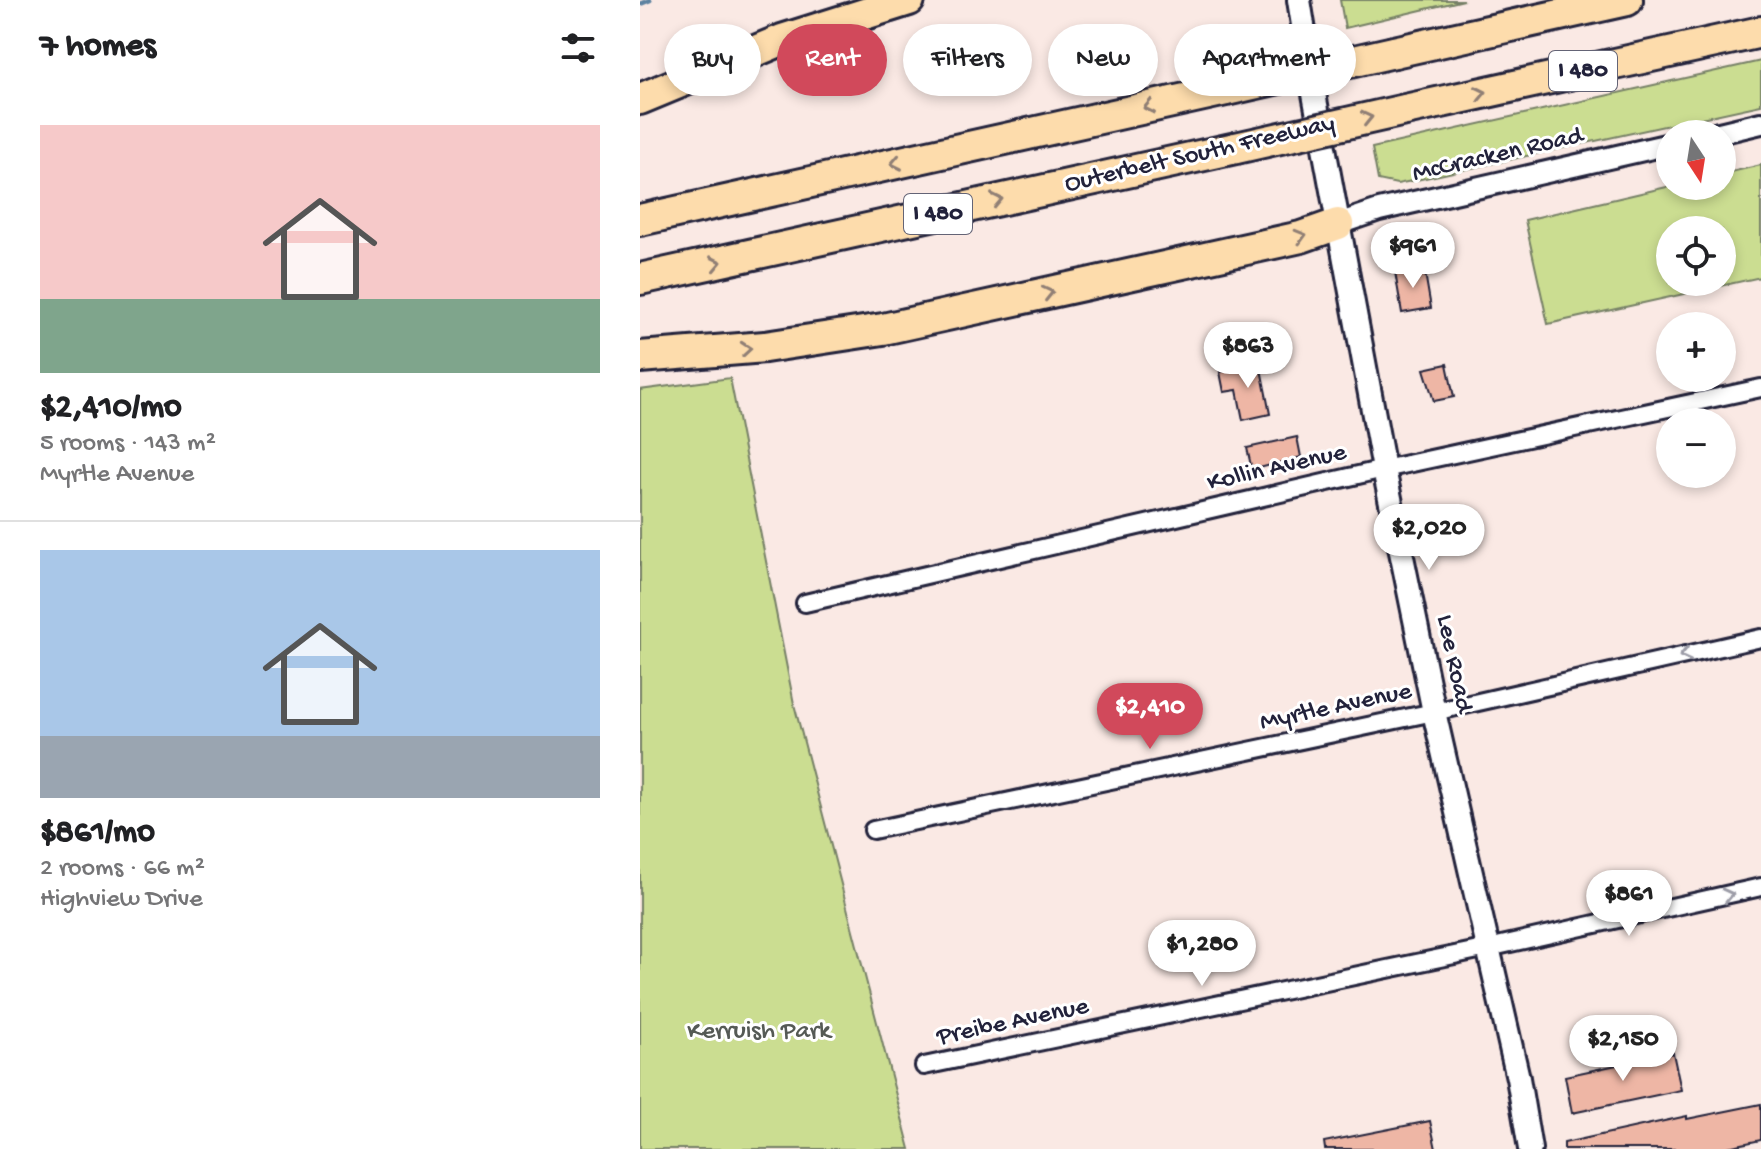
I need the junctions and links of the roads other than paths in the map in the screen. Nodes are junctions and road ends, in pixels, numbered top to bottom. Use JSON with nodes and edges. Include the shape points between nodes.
{"nodes":[{"id":1,"x":909,"y":0,"type":"edge"},
{"id":2,"x":1299,"y":0,"type":"edge"},
{"id":3,"x":1627,"y":0,"type":"edge"},
{"id":4,"x":1761,"y":32,"type":"edge"},
{"id":5,"x":640,"y":99,"type":"edge"},
{"id":6,"x":1761,"y":123,"type":"edge"},
{"id":7,"x":1736,"y":129,"type":"edge"},
{"id":8,"x":1656,"y":147,"type":"edge"},
{"id":9,"x":640,"y":220,"type":"edge"},
{"id":10,"x":1338,"y":224,"type":"junction"},
{"id":11,"x":640,"y":279,"type":"edge"},
{"id":12,"x":640,"y":357,"type":"edge"},
{"id":13,"x":1761,"y":388,"type":"edge"},
{"id":14,"x":1384,"y":469,"type":"junction"},
{"id":15,"x":805,"y":603,"type":"dead end"},
{"id":16,"x":1761,"y":638,"type":"edge"},
{"id":17,"x":1434,"y":712,"type":"junction"},
{"id":18,"x":873,"y":830,"type":"dead end"},
{"id":19,"x":1761,"y":887,"type":"edge"},
{"id":20,"x":1488,"y":948,"type":"junction"},
{"id":21,"x":924,"y":1066,"type":"dead end"},
{"id":22,"x":1530,"y":1149,"type":"edge"}],
"edges":[{"from":1,"to":5,"type":"highway","via":[[782,40]]},
{"from":2,"to":10,"type":"main road","name":"Lee Road"},
{"from":3,"to":9,"type":"highway","number":"I 480","one_way":true,"bridge":true},
{"from":11,"to":4,"type":"highway","name":"Outerbelt South Freeway","number":"I 480","one_way":true,"bridge":true},
{"from":6,"to":7,"type":"street"},
{"from":8,"to":10,"type":"street","name":"McCracken Road"},
{"from":12,"to":10,"type":"highway","one_way":true,"via":[[765,347],[883,329],[1301,237]]},
{"from":10,"to":14,"type":"main road","name":"Lee Road"},
{"from":13,"to":14,"type":"street","name":"Kollin Avenue"},
{"from":14,"to":15,"type":"street","name":"Kollin Avenue"},
{"from":14,"to":17,"type":"main road","name":"Lee Road"},
{"from":16,"to":17,"type":"street","name":"Myrtle Avenue","one_way":true},
{"from":17,"to":18,"type":"street","name":"Myrtle Avenue"},
{"from":17,"to":20,"type":"main road","name":"Lee Road"},
{"from":20,"to":19,"type":"street","name":"Preibe Avenue","one_way":true},
{"from":20,"to":21,"type":"street","name":"Preibe Avenue"},
{"from":20,"to":22,"type":"main road","name":"Lee Road"}]}
